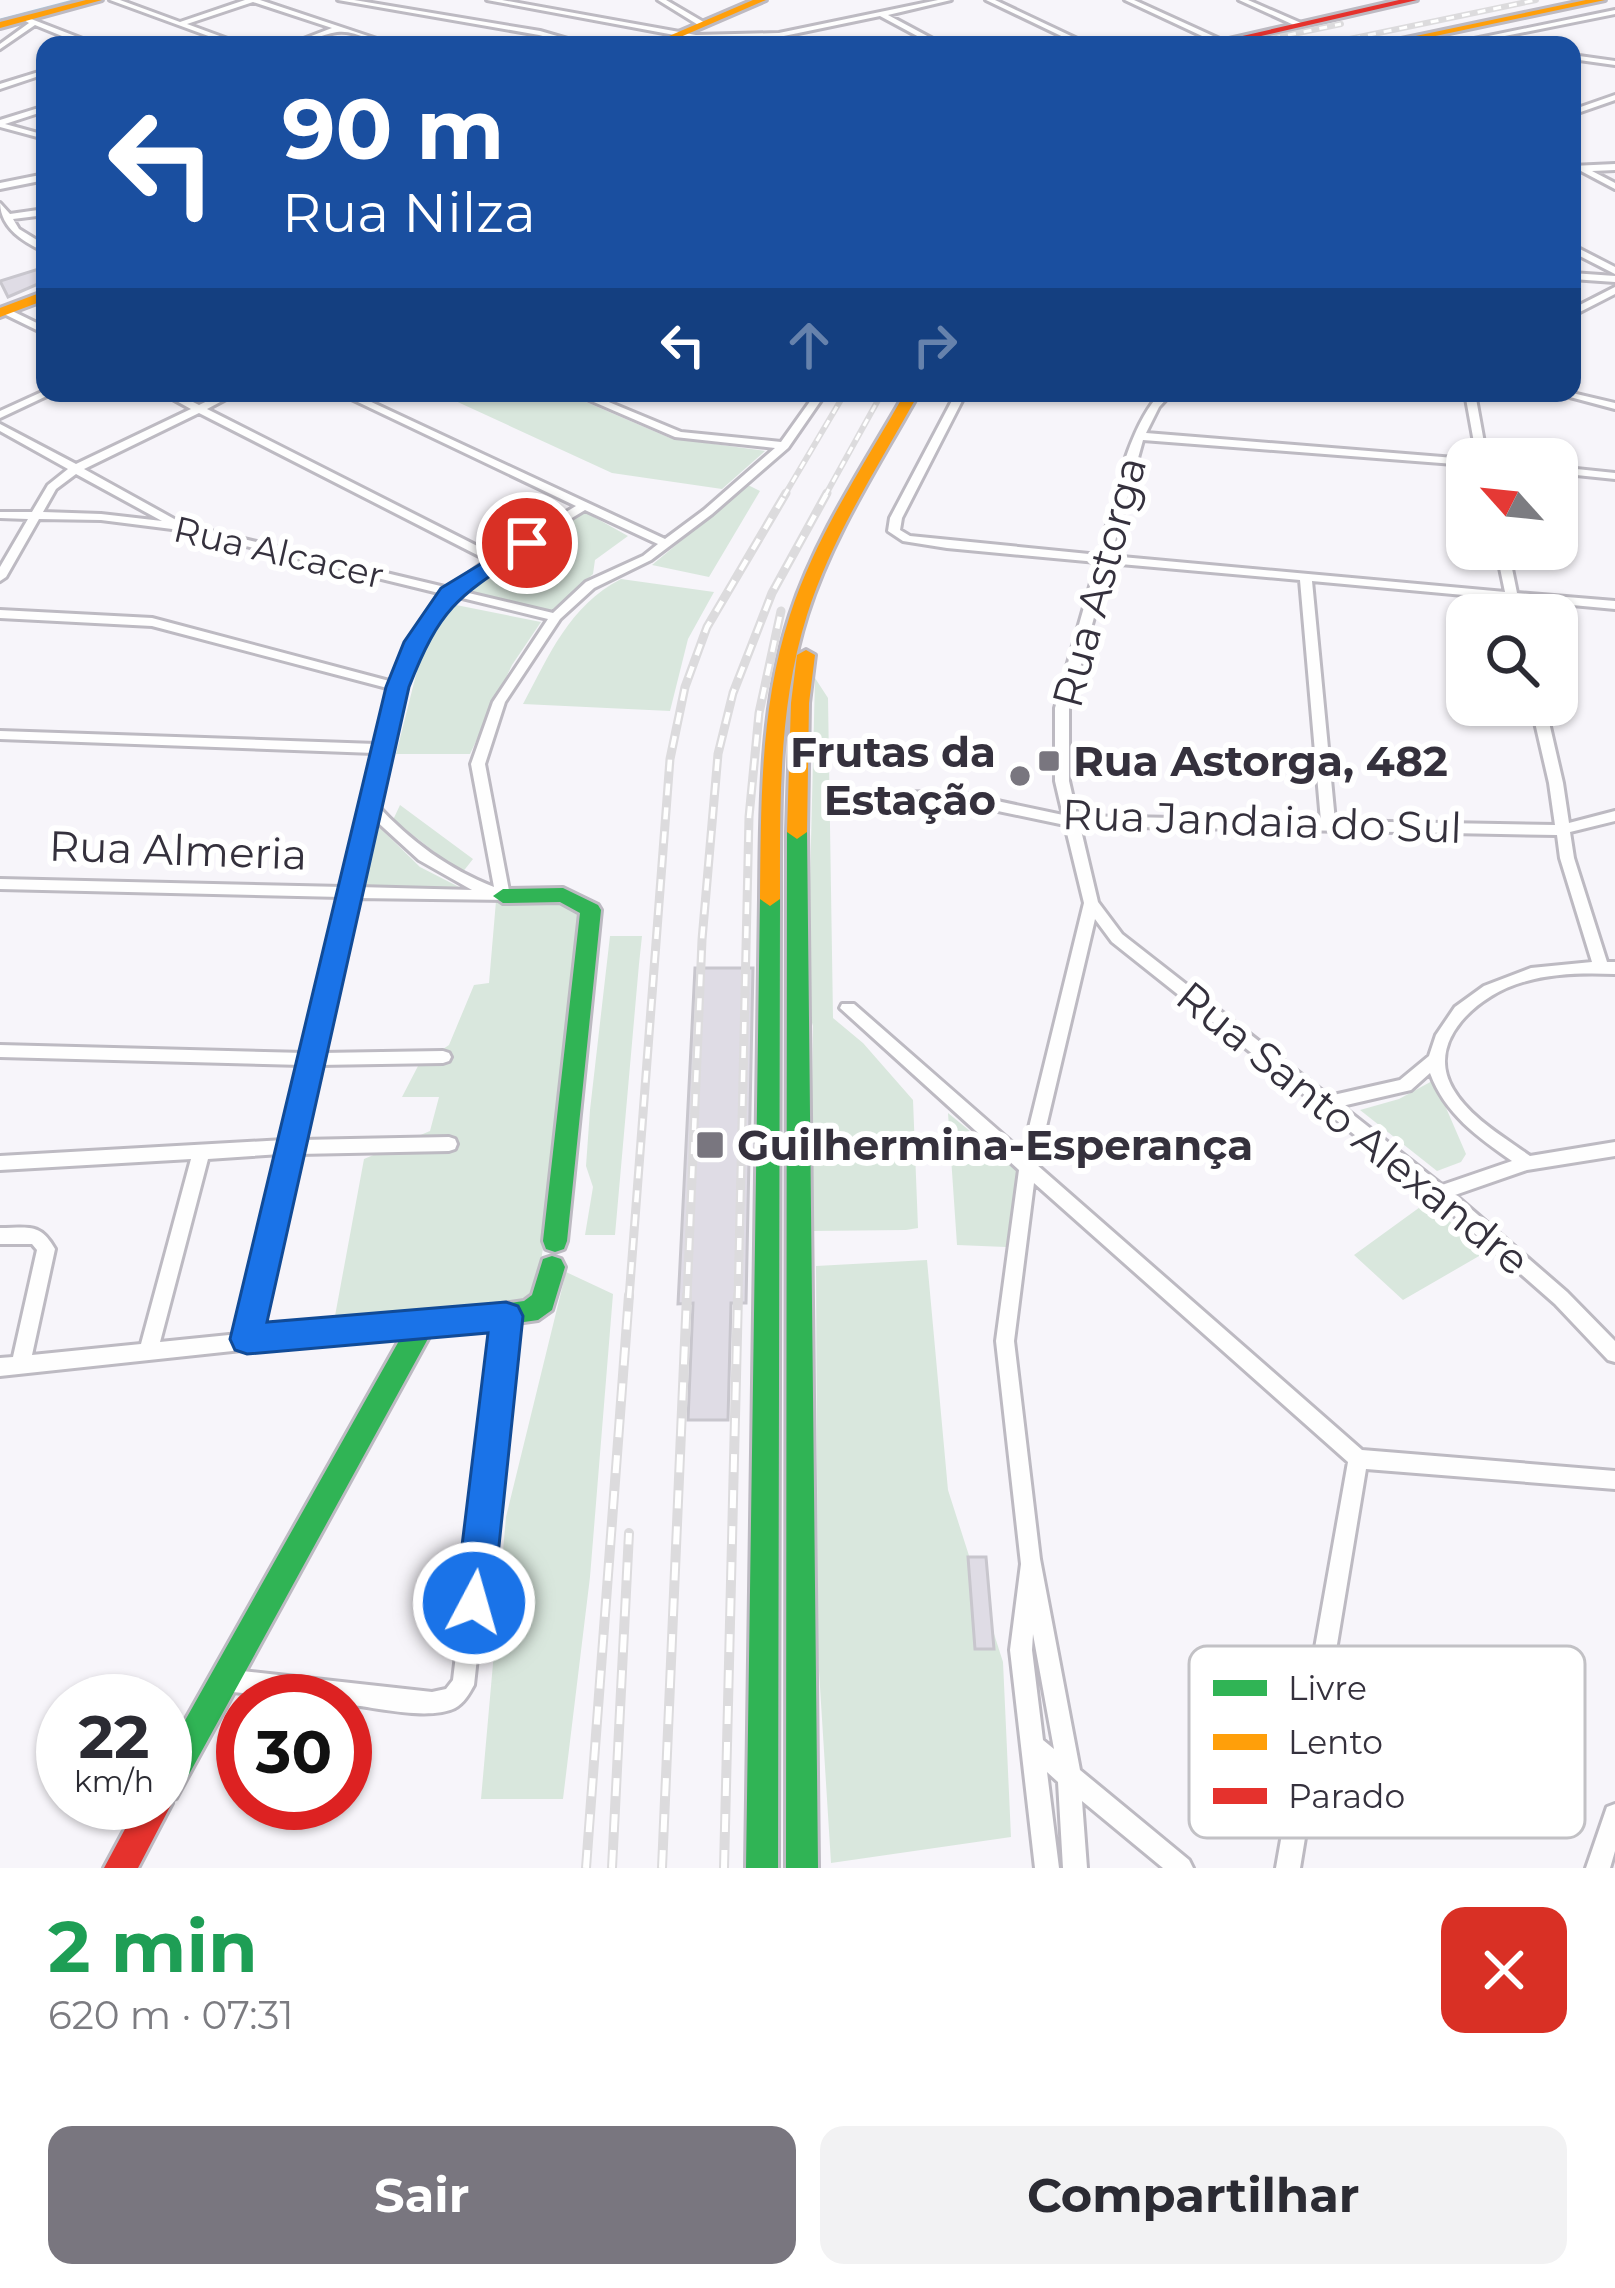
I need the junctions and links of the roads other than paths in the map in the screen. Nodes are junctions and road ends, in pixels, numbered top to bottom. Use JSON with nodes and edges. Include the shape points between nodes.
{"nodes":[{"id":1,"x":62,"y":0,"type":"edge"},
{"id":2,"x":97,"y":0,"type":"edge"},
{"id":3,"x":113,"y":0,"type":"edge"},
{"id":4,"x":253,"y":0,"type":"edge"},
{"id":5,"x":341,"y":0,"type":"edge"},
{"id":6,"x":490,"y":0,"type":"edge"},
{"id":7,"x":661,"y":0,"type":"edge"},
{"id":8,"x":761,"y":0,"type":"edge"},
{"id":9,"x":948,"y":0,"type":"edge"},
{"id":10,"x":989,"y":0,"type":"edge"},
{"id":11,"x":1128,"y":0,"type":"edge"},
{"id":12,"x":1242,"y":0,"type":"edge"},
{"id":13,"x":1412,"y":0,"type":"edge"},
{"id":14,"x":1600,"y":0,"type":"edge"},
{"id":15,"x":272,"y":2,"type":"edge"},
{"id":16,"x":1615,"y":7,"type":"edge"},
{"id":17,"x":881,"y":14,"type":"junction"},
{"id":18,"x":0,"y":16,"type":"edge"},
{"id":19,"x":1579,"y":18,"type":"junction"},
{"id":20,"x":30,"y":21,"type":"junction"},
{"id":21,"x":1298,"y":23,"type":"junction"},
{"id":22,"x":1615,"y":23,"type":"edge"},
{"id":23,"x":180,"y":24,"type":"junction"},
{"id":24,"x":703,"y":24,"type":"junction"},
{"id":25,"x":0,"y":26,"type":"edge"},
{"id":26,"x":340,"y":28,"type":"junction"},
{"id":27,"x":779,"y":35,"type":"joint"},
{"id":28,"x":68,"y":36,"type":"edge"},
{"id":29,"x":214,"y":36,"type":"edge"},
{"id":30,"x":317,"y":36,"type":"edge"},
{"id":31,"x":364,"y":36,"type":"edge"},
{"id":32,"x":551,"y":36,"type":"edge"},
{"id":33,"x":675,"y":36,"type":"junction"},
{"id":34,"x":923,"y":36,"type":"edge"},
{"id":35,"x":1067,"y":36,"type":"edge"},
{"id":36,"x":1200,"y":36,"type":"edge"},
{"id":37,"x":1243,"y":36,"type":"edge"},
{"id":38,"x":1422,"y":36,"type":"edge"},
{"id":39,"x":1456,"y":36,"type":"edge"},
{"id":40,"x":1493,"y":36,"type":"edge"},
{"id":41,"x":0,"y":47,"type":"edge"},
{"id":42,"x":1581,"y":57,"type":"edge"},
{"id":43,"x":1615,"y":63,"type":"edge"},
{"id":44,"x":36,"y":75,"type":"edge"},
{"id":45,"x":0,"y":87,"type":"edge"},
{"id":46,"x":1615,"y":97,"type":"edge"},
{"id":47,"x":1608,"y":107,"type":"edge"},
{"id":48,"x":36,"y":110,"type":"edge"},
{"id":49,"x":0,"y":124,"type":"edge"},
{"id":50,"x":36,"y":134,"type":"edge"},
{"id":51,"x":1615,"y":166,"type":"edge"},
{"id":52,"x":1581,"y":169,"type":"edge"},
{"id":53,"x":1581,"y":171,"type":"edge"},
{"id":54,"x":36,"y":179,"type":"edge"},
{"id":55,"x":0,"y":186,"type":"edge"},
{"id":56,"x":1615,"y":186,"type":"edge"},
{"id":57,"x":0,"y":206,"type":"edge"},
{"id":58,"x":36,"y":213,"type":"edge"},
{"id":59,"x":7,"y":217,"type":"junction"},
{"id":60,"x":36,"y":243,"type":"edge"},
{"id":61,"x":1581,"y":254,"type":"edge"},
{"id":62,"x":1615,"y":275,"type":"edge"},
{"id":63,"x":1581,"y":276,"type":"edge"},
{"id":64,"x":1615,"y":290,"type":"edge"},
{"id":65,"x":36,"y":299,"type":"edge"},
{"id":66,"x":1581,"y":308,"type":"edge"},
{"id":67,"x":2,"y":312,"type":"edge"},
{"id":68,"x":36,"y":328,"type":"edge"},
{"id":69,"x":1581,"y":398,"type":"edge"},
{"id":70,"x":36,"y":399,"type":"edge"},
{"id":71,"x":185,"y":402,"type":"edge"},
{"id":72,"x":213,"y":402,"type":"edge"},
{"id":73,"x":363,"y":402,"type":"edge"},
{"id":74,"x":600,"y":402,"type":"edge"},
{"id":75,"x":813,"y":402,"type":"edge"},
{"id":76,"x":907,"y":402,"type":"edge"},
{"id":77,"x":921,"y":402,"type":"edge"},
{"id":78,"x":956,"y":402,"type":"edge"},
{"id":79,"x":1158,"y":402,"type":"edge"},
{"id":80,"x":1472,"y":402,"type":"edge"},
{"id":81,"x":1615,"y":406,"type":"edge"},
{"id":82,"x":199,"y":409,"type":"junction"},
{"id":83,"x":0,"y":415,"type":"edge"},
{"id":84,"x":0,"y":427,"type":"edge"},
{"id":85,"x":1139,"y":436,"type":"junction"},
{"id":86,"x":1478,"y":438,"type":"edge"},
{"id":87,"x":784,"y":446,"type":"junction"},
{"id":88,"x":1446,"y":461,"type":"edge"},
{"id":89,"x":77,"y":468,"type":"junction"},
{"id":90,"x":1578,"y":472,"type":"edge"},
{"id":91,"x":1615,"y":476,"type":"edge"},
{"id":92,"x":584,"y":506,"type":"junction"},
{"id":93,"x":0,"y":514,"type":"edge"},
{"id":94,"x":35,"y":515,"type":"junction"},
{"id":95,"x":180,"y":527,"type":"junction"},
{"id":96,"x":666,"y":544,"type":"junction"},
{"id":97,"x":1104,"y":559,"type":"junction"},
{"id":98,"x":498,"y":561,"type":"junction"},
{"id":99,"x":0,"y":577,"type":"edge"},
{"id":100,"x":1306,"y":577,"type":"junction"},
{"id":101,"x":449,"y":593,"type":"junction"},
{"id":102,"x":1490,"y":594,"type":"edge"},
{"id":103,"x":1578,"y":602,"type":"edge"},
{"id":104,"x":1615,"y":605,"type":"edge"},
{"id":105,"x":0,"y":614,"type":"edge"},
{"id":106,"x":555,"y":617,"type":"junction"},
{"id":107,"x":398,"y":687,"type":"junction"},
{"id":108,"x":1543,"y":726,"type":"edge"},
{"id":109,"x":0,"y":735,"type":"edge"},
{"id":110,"x":382,"y":749,"type":"junction"},
{"id":111,"x":837,"y":798,"type":"dead end"},
{"id":112,"x":370,"y":806,"type":"junction"},
{"id":113,"x":1615,"y":816,"type":"edge"},
{"id":114,"x":1068,"y":821,"type":"junction"},
{"id":115,"x":1328,"y":825,"type":"junction"},
{"id":116,"x":1561,"y":830,"type":"junction"},
{"id":117,"x":0,"y":884,"type":"edge"},
{"id":118,"x":350,"y":894,"type":"junction"},
{"id":119,"x":503,"y":896,"type":"junction"},
{"id":120,"x":1091,"y":903,"type":"junction"},
{"id":121,"x":1608,"y":968,"type":"edge"},
{"id":122,"x":848,"y":1008,"type":"dead end"},
{"id":123,"x":0,"y":1051,"type":"edge"},
{"id":124,"x":443,"y":1057,"type":"dead end"},
{"id":125,"x":311,"y":1059,"type":"junction"},
{"id":126,"x":1435,"y":1060,"type":"junction"},
{"id":127,"x":1326,"y":1103,"type":"junction"},
{"id":128,"x":449,"y":1144,"type":"dead end"},
{"id":129,"x":290,"y":1147,"type":"junction"},
{"id":130,"x":1615,"y":1149,"type":"edge"},
{"id":131,"x":201,"y":1152,"type":"junction"},
{"id":132,"x":0,"y":1163,"type":"edge"},
{"id":133,"x":1527,"y":1163,"type":"junction"},
{"id":134,"x":1028,"y":1167,"type":"junction"},
{"id":135,"x":1440,"y":1193,"type":"junction"},
{"id":136,"x":0,"y":1236,"type":"edge"},
{"id":137,"x":555,"y":1241,"type":"dead end"},
{"id":138,"x":551,"y":1268,"type":"dead end"},
{"id":139,"x":506,"y":1316,"type":"junction"},
{"id":140,"x":422,"y":1324,"type":"junction"},
{"id":141,"x":247,"y":1339,"type":"junction"},
{"id":142,"x":149,"y":1348,"type":"junction"},
{"id":143,"x":1615,"y":1354,"type":"edge"},
{"id":144,"x":10,"y":1366,"type":"edge"},
{"id":145,"x":1358,"y":1459,"type":"junction"},
{"id":146,"x":1615,"y":1480,"type":"edge"},
{"id":147,"x":1030,"y":1559,"type":"junction"},
{"id":148,"x":1326,"y":1646,"type":"edge"},
{"id":149,"x":228,"y":1674,"type":"edge"},
{"id":150,"x":216,"y":1695,"type":"edge"},
{"id":151,"x":372,"y":1697,"type":"edge"},
{"id":152,"x":192,"y":1738,"type":"edge"},
{"id":153,"x":1035,"y":1748,"type":"junction"},
{"id":154,"x":1069,"y":1773,"type":"junction"},
{"id":155,"x":1615,"y":1815,"type":"edge"},
{"id":156,"x":141,"y":1830,"type":"edge"},
{"id":157,"x":1293,"y":1838,"type":"edge"},
{"id":158,"x":120,"y":1868,"type":"edge"},
{"id":159,"x":763,"y":1868,"type":"edge"},
{"id":160,"x":802,"y":1868,"type":"edge"},
{"id":161,"x":1046,"y":1868,"type":"edge"},
{"id":162,"x":1075,"y":1868,"type":"edge"},
{"id":163,"x":1181,"y":1868,"type":"edge"},
{"id":164,"x":1288,"y":1868,"type":"edge"},
{"id":165,"x":1598,"y":1868,"type":"edge"}],
"edges":[{"from":1,"to":18,"type":"main road"},
{"from":2,"to":20,"type":"main road"},
{"from":3,"to":23,"type":"street"},
{"from":4,"to":15,"type":"street"},
{"from":4,"to":23,"type":"street"},
{"from":5,"to":32,"type":"street"},
{"from":6,"to":33,"type":"street"},
{"from":7,"to":24,"type":"street"},
{"from":8,"to":24,"type":"main road"},
{"from":9,"to":17,"type":"street"},
{"from":10,"to":35,"type":"street"},
{"from":11,"to":36,"type":"street"},
{"from":12,"to":21,"type":"street"},
{"from":13,"to":21,"type":"main road"},
{"from":14,"to":38,"type":"main road"},
{"from":15,"to":26,"type":"street"},
{"from":16,"to":19,"type":"street"},
{"from":16,"to":39,"type":"main road"},
{"from":17,"to":27,"type":"street"},
{"from":17,"to":34,"type":"street"},
{"from":19,"to":22,"type":"street"},
{"from":19,"to":40,"type":"street"},
{"from":20,"to":25,"type":"main road"},
{"from":20,"to":28,"type":"street"},
{"from":20,"to":41,"type":"street"},
{"from":21,"to":37,"type":"main road"},
{"from":23,"to":29,"type":"street"},
{"from":24,"to":33,"type":"main road"},
{"from":26,"to":30,"type":"street"},
{"from":26,"to":31,"type":"street"},
{"from":27,"to":33,"type":"street"},
{"from":42,"to":43,"type":"street"},
{"from":44,"to":45,"type":"street"},
{"from":46,"to":47,"type":"street"},
{"from":48,"to":49,"type":"street"},
{"from":49,"to":50,"type":"street"},
{"from":51,"to":52,"type":"street"},
{"from":53,"to":56,"type":"street"},
{"from":54,"to":55,"type":"street"},
{"from":57,"to":59,"type":"street"},
{"from":58,"to":59,"type":"street"},
{"from":59,"to":60,"type":"street"},
{"from":61,"to":62,"type":"street"},
{"from":62,"to":63,"type":"street"},
{"from":64,"to":66,"type":"street"},
{"from":65,"to":67,"type":"main road"},
{"from":67,"to":68,"type":"street"},
{"from":69,"to":81,"type":"street"},
{"from":70,"to":83,"type":"street"},
{"from":71,"to":82,"type":"street"},
{"from":72,"to":82,"type":"street"},
{"from":73,"to":92,"type":"street"},
{"from":74,"to":87,"type":"street","via":[[679,435]]},
{"from":75,"to":87,"type":"street"},
{"from":76,"to":159,"type":"main road","via":[[797,616],[781,693],[770,951]]},
{"from":77,"to":160,"type":"main road","via":[[817,610],[800,703]]},
{"from":78,"to":97,"type":"street","via":[[896,518],[896,535]]},
{"from":79,"to":85,"type":"street","name":"Rua Astorga"},
{"from":80,"to":86,"type":"street"},
{"from":82,"to":89,"type":"street"},
{"from":82,"to":98,"type":"street"},
{"from":84,"to":89,"type":"street"},
{"from":85,"to":88,"type":"street"},
{"from":85,"to":97,"type":"street","name":"Rua Astorga"},
{"from":87,"to":96,"type":"street"},
{"from":89,"to":94,"type":"street","via":[[46,492]]},
{"from":89,"to":95,"type":"street"},
{"from":90,"to":91,"type":"street"},
{"from":92,"to":96,"type":"street"},
{"from":92,"to":98,"type":"street"},
{"from":93,"to":94,"type":"street","name":"Rua Alcacer"},
{"from":94,"to":95,"type":"street","name":"Rua Alcacer"},
{"from":94,"to":99,"type":"street"},
{"from":95,"to":101,"type":"street","name":"Rua Alcacer"},
{"from":96,"to":106,"type":"street","via":[[590,585]]},
{"from":97,"to":100,"type":"street"},
{"from":97,"to":114,"type":"street","name":"Rua Astorga","via":[[1062,708]]},
{"from":98,"to":101,"type":"street"},
{"from":100,"to":102,"type":"street"},
{"from":100,"to":115,"type":"street"},
{"from":101,"to":106,"type":"street","name":"Rua Alcacer"},
{"from":101,"to":107,"type":"street"},
{"from":103,"to":104,"type":"street"},
{"from":105,"to":107,"type":"street","via":[[152,622]]},
{"from":106,"to":119,"type":"street","via":[[499,702],[478,764]]},
{"from":107,"to":110,"type":"street"},
{"from":108,"to":116,"type":"street"},
{"from":109,"to":110,"type":"street"},
{"from":110,"to":112,"type":"street"},
{"from":111,"to":114,"type":"street","name":"Rua Jandaia do Sul","via":[[955,796]]},
{"from":112,"to":118,"type":"street"},
{"from":112,"to":119,"type":"street","via":[[451,875]]},
{"from":113,"to":116,"type":"street","name":"Rua Jandaia do Sul"},
{"from":114,"to":115,"type":"street","name":"Rua Jandaia do Sul"},
{"from":114,"to":120,"type":"street","name":"Rua Astorga"},
{"from":115,"to":116,"type":"street","name":"Rua Jandaia do Sul"},
{"from":116,"to":121,"type":"street"},
{"from":117,"to":118,"type":"street","name":"Rua Almeria"},
{"from":118,"to":119,"type":"street","name":"Rua Almeria"},
{"from":118,"to":125,"type":"street"},
{"from":119,"to":137,"type":"main road","name":"Rua Almeria","via":[[566,895],[591,910]]},
{"from":120,"to":127,"type":"street","name":"Rua Santo Alexandre","via":[[1118,938]]},
{"from":120,"to":134,"type":"street","name":"Rua Astorga"},
{"from":121,"to":126,"type":"street","via":[[1504,982],[1444,1029]]},
{"from":122,"to":134,"type":"street"},
{"from":123,"to":125,"type":"street"},
{"from":124,"to":125,"type":"street"},
{"from":125,"to":129,"type":"street"},
{"from":126,"to":127,"type":"street","via":[[1405,1085]]},
{"from":126,"to":133,"type":"street","via":[[1454,1102]]},
{"from":127,"to":135,"type":"street","name":"Rua Santo Alexandre"},
{"from":128,"to":129,"type":"street"},
{"from":129,"to":131,"type":"street"},
{"from":129,"to":141,"type":"street"},
{"from":130,"to":133,"type":"street"},
{"from":131,"to":132,"type":"street"},
{"from":131,"to":142,"type":"street"},
{"from":133,"to":135,"type":"street"},
{"from":134,"to":145,"type":"street"},
{"from":134,"to":147,"type":"street","name":"Rua Astorga","via":[[1004,1341]]},
{"from":135,"to":143,"type":"street","name":"Rua Santo Alexandre"},
{"from":136,"to":144,"type":"street","via":[[37,1236],[46,1249]]},
{"from":138,"to":139,"type":"main road","via":[[543,1302]]},
{"from":139,"to":140,"type":"main road"},
{"from":139,"to":151,"type":"street","via":[[463,1685],[433,1703]]},
{"from":140,"to":141,"type":"street"},
{"from":140,"to":149,"type":"main road"},
{"from":141,"to":142,"type":"street"},
{"from":142,"to":144,"type":"street"},
{"from":145,"to":146,"type":"street"},
{"from":145,"to":148,"type":"street"},
{"from":147,"to":153,"type":"street","name":"Rua Astorga","via":[[1021,1650]]},
{"from":147,"to":154,"type":"street","name":"Rua Astorga"},
{"from":150,"to":152,"type":"main road"},
{"from":153,"to":154,"type":"street"},
{"from":153,"to":161,"type":"street","name":"Rua Astorga"},
{"from":154,"to":162,"type":"street","name":"Rua Astorga"},
{"from":154,"to":163,"type":"street"},
{"from":155,"to":165,"type":"street"},
{"from":156,"to":158,"type":"main road"},
{"from":157,"to":164,"type":"street"}]}
